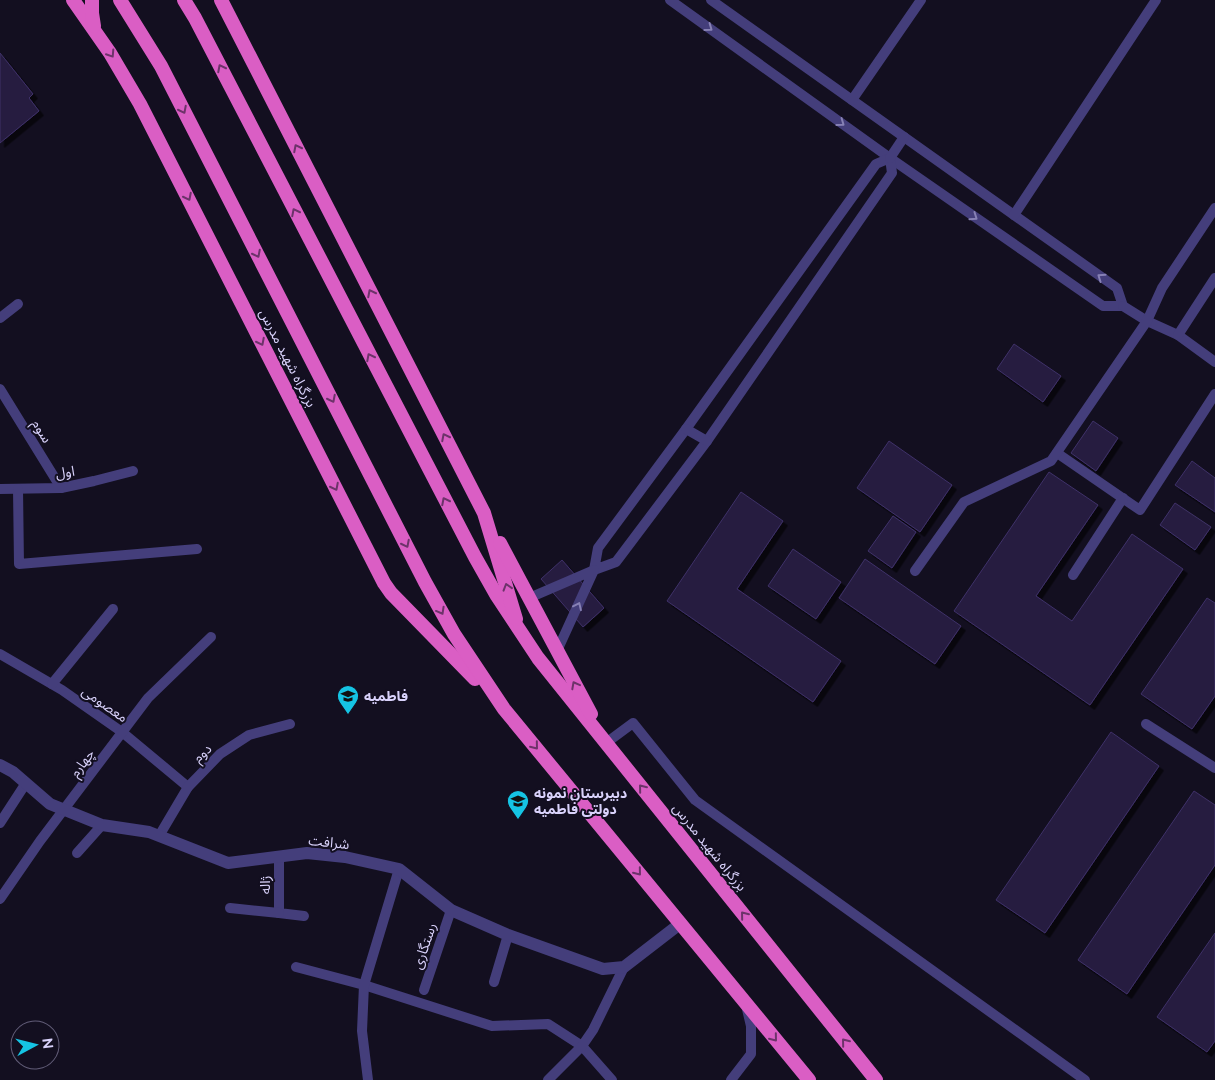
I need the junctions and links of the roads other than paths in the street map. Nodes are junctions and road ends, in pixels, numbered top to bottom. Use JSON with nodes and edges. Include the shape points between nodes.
{"nodes":[{"id":1,"x":73,"y":0,"type":"edge"},
{"id":2,"x":92,"y":0,"type":"edge"},
{"id":3,"x":120,"y":0,"type":"edge"},
{"id":4,"x":184,"y":0,"type":"edge"},
{"id":5,"x":221,"y":0,"type":"edge"},
{"id":6,"x":670,"y":0,"type":"edge"},
{"id":7,"x":711,"y":0,"type":"edge"},
{"id":8,"x":921,"y":0,"type":"edge"},
{"id":9,"x":1156,"y":0,"type":"edge"},
{"id":10,"x":98,"y":35,"type":"junction"},
{"id":11,"x":852,"y":100,"type":"junction"},
{"id":12,"x":904,"y":137,"type":"junction"},
{"id":13,"x":890,"y":158,"type":"junction"},
{"id":14,"x":1215,"y":208,"type":"edge"},
{"id":15,"x":1014,"y":216,"type":"junction"},
{"id":16,"x":1215,"y":278,"type":"edge"},
{"id":17,"x":18,"y":304,"type":"dead end"},
{"id":18,"x":1123,"y":306,"type":"junction"},
{"id":19,"x":0,"y":318,"type":"edge"},
{"id":20,"x":1147,"y":321,"type":"junction"},
{"id":21,"x":1178,"y":335,"type":"junction"},
{"id":22,"x":1215,"y":362,"type":"edge"},
{"id":23,"x":0,"y":389,"type":"edge"},
{"id":24,"x":1215,"y":394,"type":"edge"},
{"id":25,"x":686,"y":429,"type":"junction"},
{"id":26,"x":707,"y":441,"type":"junction"},
{"id":27,"x":1057,"y":453,"type":"junction"},
{"id":28,"x":133,"y":471,"type":"dead end"},
{"id":29,"x":61,"y":488,"type":"junction"},
{"id":30,"x":18,"y":489,"type":"junction"},
{"id":31,"x":0,"y":490,"type":"edge"},
{"id":32,"x":1123,"y":498,"type":"junction"},
{"id":33,"x":484,"y":513,"type":"junction"},
{"id":34,"x":197,"y":548,"type":"dead end"},
{"id":35,"x":594,"y":570,"type":"junction"},
{"id":36,"x":915,"y":571,"type":"dead end"},
{"id":37,"x":1073,"y":575,"type":"dead end"},
{"id":38,"x":529,"y":598,"type":"junction"},
{"id":39,"x":113,"y":609,"type":"dead end"},
{"id":40,"x":521,"y":634,"type":"junction"},
{"id":41,"x":211,"y":637,"type":"dead end"},
{"id":42,"x":557,"y":651,"type":"junction"},
{"id":43,"x":0,"y":654,"type":"edge"},
{"id":44,"x":52,"y":684,"type":"junction"},
{"id":45,"x":504,"y":708,"type":"junction"},
{"id":46,"x":290,"y":724,"type":"dead end"},
{"id":47,"x":1146,"y":724,"type":"dead end"},
{"id":48,"x":122,"y":732,"type":"junction"},
{"id":49,"x":606,"y":743,"type":"junction"},
{"id":50,"x":0,"y":765,"type":"edge"},
{"id":51,"x":1215,"y":768,"type":"edge"},
{"id":52,"x":26,"y":783,"type":"junction"},
{"id":53,"x":188,"y":787,"type":"junction"},
{"id":54,"x":64,"y":810,"type":"junction"},
{"id":55,"x":0,"y":823,"type":"edge"},
{"id":56,"x":102,"y":825,"type":"junction"},
{"id":57,"x":158,"y":836,"type":"junction"},
{"id":58,"x":77,"y":853,"type":"dead end"},
{"id":59,"x":279,"y":856,"type":"junction"},
{"id":60,"x":398,"y":869,"type":"junction"},
{"id":61,"x":0,"y":899,"type":"edge"},
{"id":62,"x":230,"y":908,"type":"dead end"},
{"id":63,"x":451,"y":910,"type":"junction"},
{"id":64,"x":279,"y":913,"type":"junction"},
{"id":65,"x":304,"y":916,"type":"dead end"},
{"id":66,"x":681,"y":924,"type":"junction"},
{"id":67,"x":508,"y":935,"type":"junction"},
{"id":68,"x":624,"y":966,"type":"junction"},
{"id":69,"x":296,"y":968,"type":"dead end"},
{"id":70,"x":494,"y":982,"type":"dead end"},
{"id":71,"x":364,"y":985,"type":"junction"},
{"id":72,"x":424,"y":990,"type":"dead end"},
{"id":73,"x":745,"y":1002,"type":"junction"},
{"id":74,"x":582,"y":1046,"type":"junction"},
{"id":75,"x":368,"y":1080,"type":"edge"},
{"id":76,"x":548,"y":1080,"type":"edge"},
{"id":77,"x":612,"y":1080,"type":"edge"},
{"id":78,"x":731,"y":1080,"type":"edge"},
{"id":79,"x":809,"y":1080,"type":"edge"},
{"id":80,"x":876,"y":1080,"type":"edge"},
{"id":81,"x":1085,"y":1080,"type":"edge"}],
"edges":[{"from":1,"to":10,"type":"highway","name":"بزرگراه شهید مدرس"},
{"from":2,"to":10,"type":"highway","via":[[92,18]]},
{"from":3,"to":45,"type":"highway","name":"بزرگراه شهید مدرس","one_way":true,"via":[[161,66],[418,568],[454,634]]},
{"from":40,"to":4,"type":"highway","name":"بزرگراه شهید مدرس","one_way":true,"via":[[468,544]]},
{"from":33,"to":5,"type":"highway","name":"بزرگراه شهید مدرس","one_way":true},
{"from":6,"to":13,"type":"lane","one_way":true},
{"from":7,"to":11,"type":"lane"},
{"from":8,"to":11,"type":"lane"},
{"from":9,"to":15,"type":"lane"},
{"from":10,"to":45,"type":"highway","name":"بزرگراه شهید مدرس","one_way":true,"via":[[147,117],[384,583]]},
{"from":11,"to":12,"type":"lane"},
{"from":12,"to":13,"type":"lane"},
{"from":12,"to":15,"type":"lane"},
{"from":13,"to":18,"type":"lane","one_way":true,"via":[[1104,306]]},
{"from":13,"to":25,"type":"lane","via":[[876,164]]},
{"from":13,"to":26,"type":"lane","via":[[892,173]]},
{"from":14,"to":20,"type":"lane","via":[[1162,288]]},
{"from":18,"to":15,"type":"lane","one_way":true,"via":[[1117,288]]},
{"from":16,"to":21,"type":"lane"},
{"from":17,"to":19,"type":"lane"},
{"from":18,"to":20,"type":"lane"},
{"from":20,"to":21,"type":"lane"},
{"from":20,"to":27,"type":"lane"},
{"from":21,"to":22,"type":"lane"},
{"from":23,"to":29,"type":"lane","name":"سوم"},
{"from":24,"to":32,"type":"lane","via":[[1140,510]]},
{"from":25,"to":26,"type":"lane"},
{"from":25,"to":35,"type":"lane","via":[[598,548]]},
{"from":26,"to":35,"type":"lane","via":[[616,562]]},
{"from":27,"to":32,"type":"lane"},
{"from":27,"to":36,"type":"lane","via":[[1051,462],[964,502]]},
{"from":28,"to":29,"type":"lane","name":"اول"},
{"from":29,"to":30,"type":"lane","name":"اول"},
{"from":30,"to":31,"type":"lane","name":"اول"},
{"from":30,"to":34,"type":"lane","via":[[19,564]]},
{"from":32,"to":37,"type":"lane"},
{"from":33,"to":38,"type":"highway"},
{"from":40,"to":33,"type":"highway","name":"بزرگراه شهید مدرس","one_way":true},
{"from":35,"to":38,"type":"lane"},
{"from":42,"to":35,"type":"lane","one_way":true},
{"from":38,"to":42,"type":"highway"},
{"from":39,"to":44,"type":"lane"},
{"from":40,"to":49,"type":"highway","name":"بزرگراه شهید مدرس"},
{"from":41,"to":48,"type":"lane","name":"چهارم","via":[[148,698]]},
{"from":49,"to":42,"type":"highway","one_way":true},
{"from":43,"to":44,"type":"lane","name":"معصومی"},
{"from":44,"to":48,"type":"lane","name":"معصومی"},
{"from":45,"to":66,"type":"highway","name":"بزرگراه شهید مدرس","one_way":true},
{"from":46,"to":53,"type":"lane","name":"دوم","via":[[249,735],[220,754]]},
{"from":47,"to":51,"type":"lane"},
{"from":48,"to":53,"type":"lane","name":"معصومی"},
{"from":48,"to":54,"type":"lane","name":"چهارم"},
{"from":80,"to":49,"type":"highway","name":"بزرگراه شهید مدرس","one_way":true},
{"from":49,"to":81,"type":"lane","via":[[633,723],[695,800]]},
{"from":50,"to":52,"type":"street","name":"شرافت"},
{"from":52,"to":54,"type":"street","name":"شرافت","via":[[50,804]]},
{"from":52,"to":55,"type":"lane"},
{"from":53,"to":57,"type":"lane","name":"دوم"},
{"from":54,"to":56,"type":"street","name":"شرافت"},
{"from":54,"to":61,"type":"lane","name":"چهارم"},
{"from":56,"to":57,"type":"street","name":"شرافت"},
{"from":56,"to":58,"type":"lane"},
{"from":57,"to":59,"type":"street","name":"شرافت","via":[[228,863]]},
{"from":59,"to":60,"type":"street","name":"شرافت","via":[[307,853],[345,857]]},
{"from":59,"to":64,"type":"lane","name":"ژاله"},
{"from":60,"to":63,"type":"street","name":"شرافت"},
{"from":60,"to":71,"type":"lane"},
{"from":62,"to":64,"type":"lane","name":"ژاله"},
{"from":63,"to":67,"type":"street","name":"شرافت"},
{"from":63,"to":72,"type":"lane","name":"رستگاری"},
{"from":64,"to":65,"type":"lane","name":"ژاله"},
{"from":66,"to":68,"type":"street","name":"شرافت"},
{"from":66,"to":73,"type":"highway","name":"بزرگراه شهید مدرس"},
{"from":67,"to":68,"type":"street","name":"شرافت","via":[[603,970]]},
{"from":67,"to":70,"type":"lane"},
{"from":68,"to":74,"type":"lane","name":"شرافت"},
{"from":69,"to":71,"type":"lane"},
{"from":71,"to":74,"type":"lane","via":[[492,1026],[548,1024]]},
{"from":71,"to":75,"type":"lane","via":[[362,1031]]},
{"from":73,"to":78,"type":"lane","via":[[752,1026],[751,1054]]},
{"from":73,"to":79,"type":"highway","name":"بزرگراه شهید مدرس","one_way":true},
{"from":74,"to":76,"type":"lane","name":"شرافت"},
{"from":74,"to":77,"type":"lane"}]}
